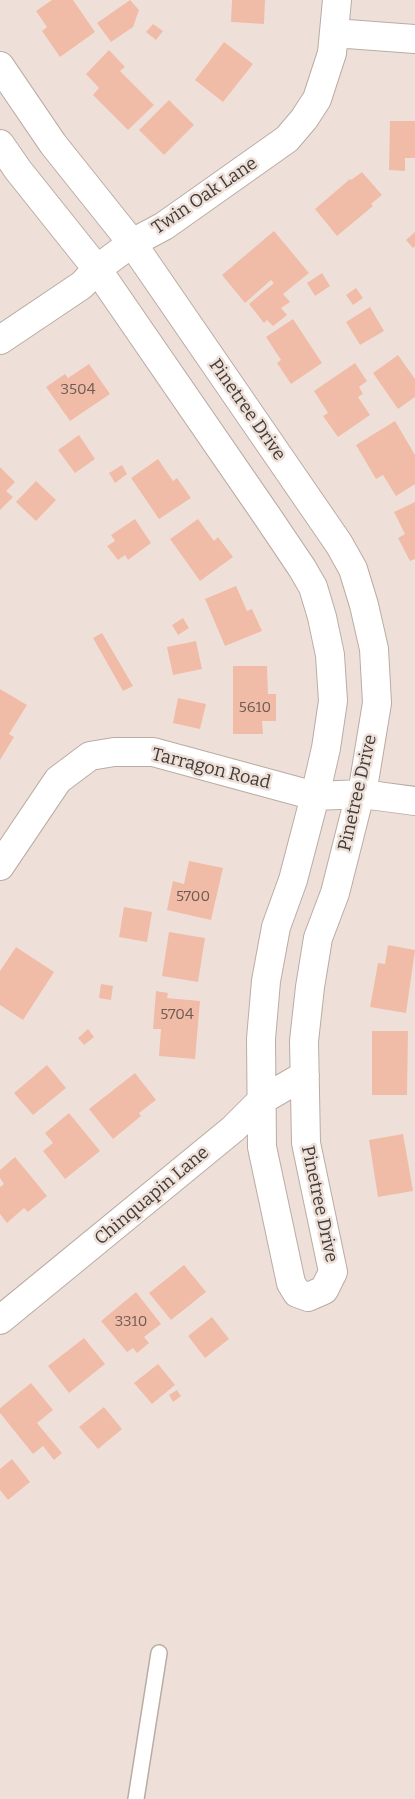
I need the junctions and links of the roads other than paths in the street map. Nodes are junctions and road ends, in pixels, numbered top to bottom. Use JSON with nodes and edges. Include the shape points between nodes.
{"nodes":[{"id":1,"x":337,"y":0,"type":"edge"},
{"id":2,"x":334,"y":33,"type":"junction"},
{"id":3,"x":415,"y":39,"type":"edge"},
{"id":4,"x":0,"y":66,"type":"edge"},
{"id":5,"x":0,"y":144,"type":"edge"},
{"id":6,"x":132,"y":243,"type":"junction"},
{"id":7,"x":97,"y":270,"type":"junction"},
{"id":8,"x":0,"y":340,"type":"edge"},
{"id":9,"x":362,"y":794,"type":"junction"},
{"id":10,"x":314,"y":796,"type":"junction"},
{"id":11,"x":415,"y":801,"type":"edge"},
{"id":12,"x":0,"y":866,"type":"edge"},
{"id":13,"x":305,"y":1075,"type":"junction"},
{"id":14,"x":262,"y":1100,"type":"junction"},
{"id":15,"x":0,"y":1320,"type":"edge"},
{"id":16,"x":159,"y":1653,"type":"dead end"},
{"id":17,"x":136,"y":1799,"type":"edge"}],
"edges":[{"from":1,"to":2,"type":"street","name":"Twin Oak Lane"},
{"from":2,"to":3,"type":"street"},
{"from":2,"to":6,"type":"street","name":"Twin Oak Lane","via":[[332,52],[317,99],[287,139],[164,226]]},
{"from":4,"to":6,"type":"street","name":"Pinetree Drive","via":[[53,144]]},
{"from":5,"to":7,"type":"street","name":"Pinetree Drive"},
{"from":6,"to":7,"type":"street","name":"Twin Oak Lane"},
{"from":6,"to":9,"type":"street","name":"Pinetree Drive","via":[[353,569],[374,648],[377,703]]},
{"from":7,"to":8,"type":"street","name":"Twin Oak Lane","via":[[82,284]]},
{"from":7,"to":10,"type":"street","name":"Pinetree Drive","via":[[313,587],[330,655],[333,701]]},
{"from":9,"to":10,"type":"street","name":"Tarragon Road"},
{"from":9,"to":11,"type":"street","name":"Tarragon Road"},
{"from":9,"to":13,"type":"street","name":"Pinetree Drive","via":[[335,893],[318,938],[304,1040]]},
{"from":10,"to":12,"type":"street","name":"Tarragon Road","via":[[153,752],[90,756],[58,780]]},
{"from":10,"to":14,"type":"street","name":"Pinetree Drive","via":[[293,880],[276,927],[268,972],[261,1039]]},
{"from":13,"to":14,"type":"street","name":"Chinquapin Lane"},
{"from":13,"to":14,"type":"street","name":"Pinetree Drive","via":[[306,1143],[333,1272],[324,1290],[308,1298],[297,1293],[291,1283],[284,1257],[262,1147]]},
{"from":14,"to":15,"type":"street","name":"Chinquapin Lane","via":[[226,1135]]},
{"from":16,"to":17,"type":"lane"}]}
